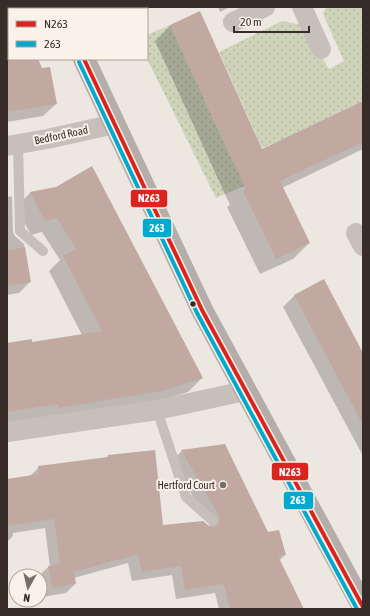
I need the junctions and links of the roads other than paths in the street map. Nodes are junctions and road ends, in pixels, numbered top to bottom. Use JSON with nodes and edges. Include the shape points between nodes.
{"nodes":[{"id":1,"x":265,"y":7,"type":"edge"},
{"id":2,"x":302,"y":7,"type":"edge"},
{"id":3,"x":233,"y":22,"type":"dead end"},
{"id":4,"x":321,"y":49,"type":"dead end"},
{"id":5,"x":84,"y":60,"type":"edge"},
{"id":6,"x":115,"y":124,"type":"junction"},
{"id":7,"x":12,"y":145,"type":"edge"},
{"id":8,"x":43,"y":251,"type":"dead end"},
{"id":9,"x":245,"y":391,"type":"junction"},
{"id":10,"x":157,"y":410,"type":"junction"},
{"id":11,"x":7,"y":432,"type":"edge"},
{"id":12,"x":214,"y":521,"type":"dead end"},
{"id":13,"x":363,"y":607,"type":"edge"}],
"edges":[{"from":1,"to":3,"type":"street"},
{"from":2,"to":4,"type":"street"},
{"from":5,"to":6,"type":"main road"},
{"from":6,"to":7,"type":"street","name":"Bedford Road"},
{"from":6,"to":9,"type":"main road","via":[[202,310]]},
{"from":7,"to":8,"type":"lane","via":[[20,231]]},
{"from":9,"to":10,"type":"street"},
{"from":9,"to":13,"type":"main road"},
{"from":10,"to":11,"type":"street"},
{"from":10,"to":12,"type":"lane","via":[[186,497]]}]}
